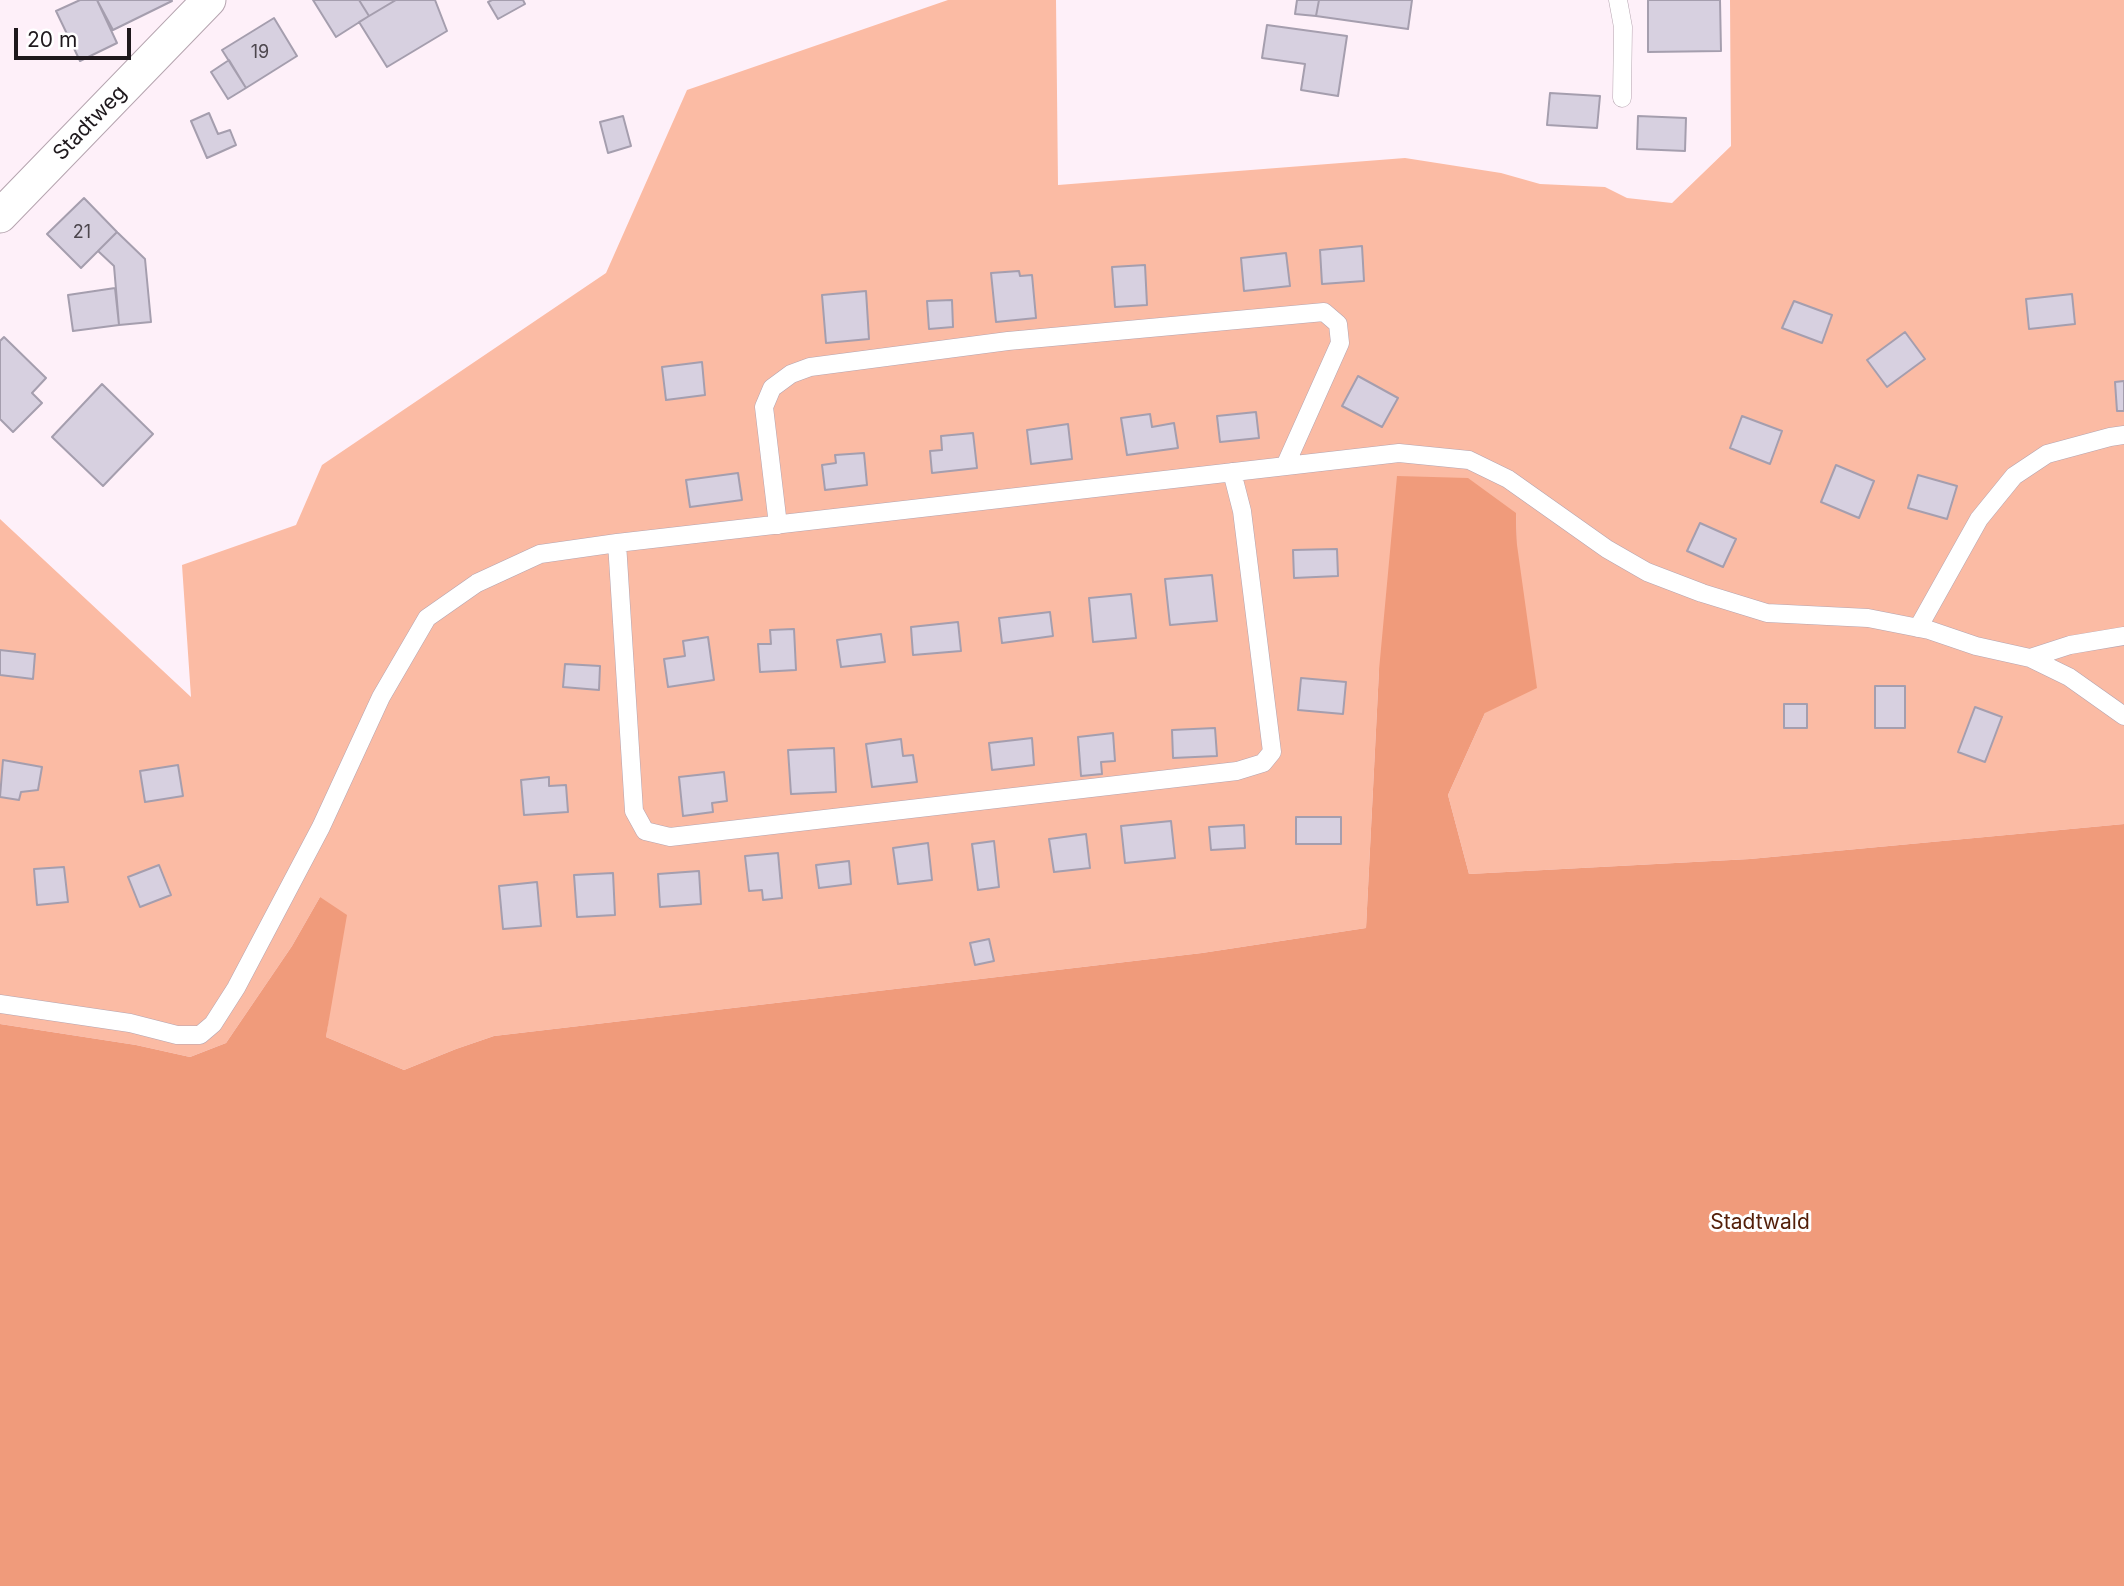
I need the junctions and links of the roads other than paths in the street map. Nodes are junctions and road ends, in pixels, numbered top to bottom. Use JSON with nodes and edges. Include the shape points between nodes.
{"nodes":[{"id":1,"x":209,"y":0,"type":"edge"},
{"id":2,"x":1618,"y":0,"type":"edge"},
{"id":3,"x":1622,"y":98,"type":"dead end"},
{"id":4,"x":0,"y":216,"type":"edge"},
{"id":5,"x":2124,"y":435,"type":"edge"},
{"id":6,"x":1285,"y":466,"type":"junction"},
{"id":7,"x":1232,"y":472,"type":"junction"},
{"id":8,"x":778,"y":525,"type":"junction"},
{"id":9,"x":617,"y":543,"type":"junction"},
{"id":10,"x":1919,"y":628,"type":"junction"},
{"id":11,"x":2124,"y":636,"type":"edge"},
{"id":12,"x":2030,"y":658,"type":"junction"},
{"id":13,"x":2124,"y":716,"type":"edge"},
{"id":14,"x":0,"y":1004,"type":"edge"}],
"edges":[{"from":1,"to":4,"type":"street","name":"Stadtweg"},
{"from":2,"to":3,"type":"lane","via":[[1623,27]]},
{"from":5,"to":10,"type":"lane","via":[[2047,454],[2014,476],[1979,519]]},
{"from":6,"to":7,"type":"lane"},
{"from":6,"to":8,"type":"lane","via":[[1340,343],[1338,324],[1324,312],[1008,341],[810,367],[791,374],[772,388],[764,407]]},
{"from":6,"to":10,"type":"lane","via":[[1399,453],[1469,460],[1508,479],[1607,550],[1658,576],[1767,613],[1868,618]]},
{"from":7,"to":8,"type":"lane"},
{"from":7,"to":9,"type":"lane","via":[[1242,511],[1272,752],[1263,763],[1237,771],[697,834],[670,837],[645,831],[634,811]]},
{"from":8,"to":9,"type":"lane"},
{"from":9,"to":14,"type":"lane","via":[[540,554],[477,583],[428,618],[381,697],[321,827],[236,988],[213,1024],[200,1035],[177,1035],[130,1023]]},
{"from":10,"to":12,"type":"lane"},
{"from":11,"to":12,"type":"lane","via":[[2070,645]]},
{"from":12,"to":13,"type":"lane","via":[[2069,677]]}]}
